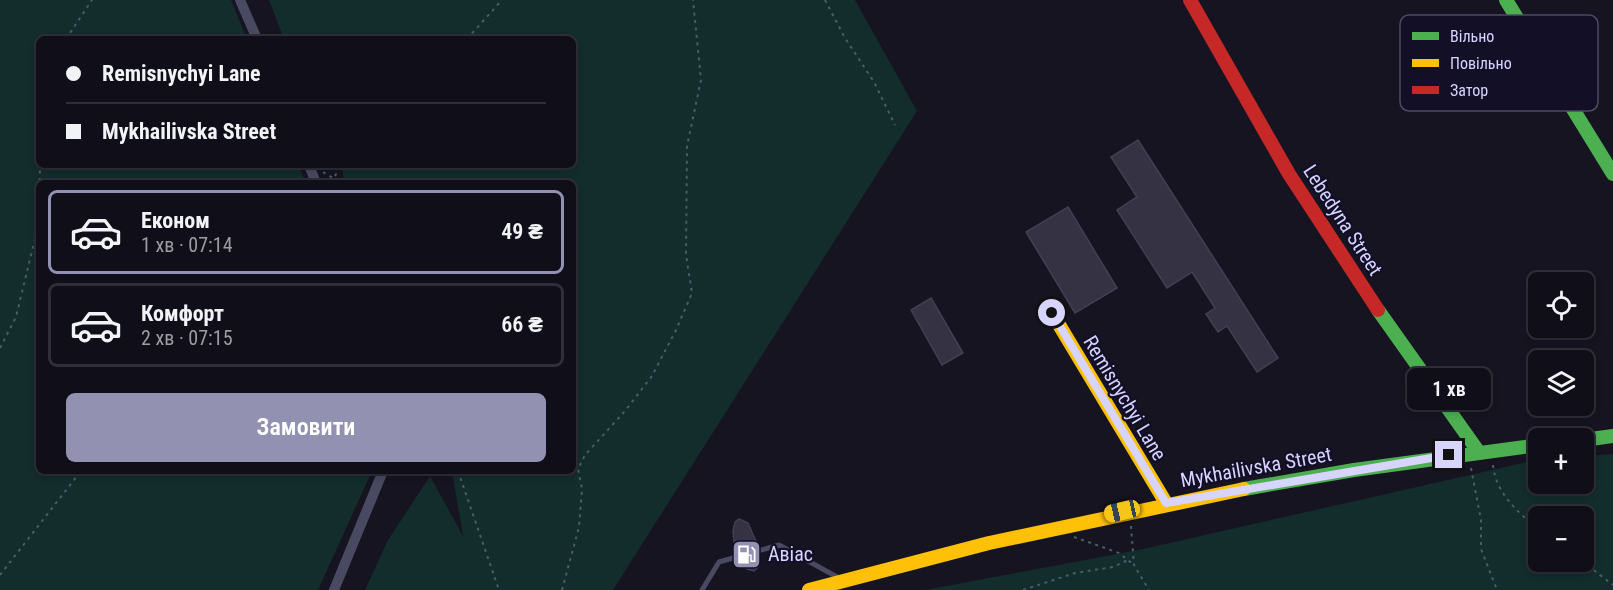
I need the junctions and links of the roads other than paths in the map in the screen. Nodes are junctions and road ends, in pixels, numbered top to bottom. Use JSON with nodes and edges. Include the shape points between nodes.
{"nodes":[{"id":1,"x":240,"y":0,"type":"edge"},
{"id":2,"x":1190,"y":0,"type":"edge"},
{"id":3,"x":1506,"y":0,"type":"edge"},
{"id":4,"x":1515,"y":15,"type":"edge"},
{"id":5,"x":256,"y":36,"type":"edge"},
{"id":6,"x":1574,"y":111,"type":"edge"},
{"id":7,"x":1613,"y":174,"type":"edge"},
{"id":8,"x":1052,"y":313,"type":"dead end"},
{"id":9,"x":1613,"y":436,"type":"edge"},
{"id":10,"x":1594,"y":439,"type":"edge"},
{"id":11,"x":1528,"y":446,"type":"edge"},
{"id":12,"x":1479,"y":451,"type":"junction"},
{"id":13,"x":383,"y":474,"type":"edge"},
{"id":14,"x":1166,"y":503,"type":"junction"},
{"id":15,"x":843,"y":580,"type":"junction"},
{"id":16,"x":334,"y":590,"type":"edge"},
{"id":17,"x":702,"y":590,"type":"edge"},
{"id":18,"x":809,"y":590,"type":"edge"}],
"edges":[{"from":1,"to":5,"type":"street"},
{"from":2,"to":12,"type":"street","name":"Lebedyna Street","via":[[1227,72],[1323,228],[1412,363]]},
{"from":3,"to":4,"type":"street"},
{"from":6,"to":7,"type":"street"},
{"from":8,"to":14,"type":"street","name":"Remisnychyi Lane"},
{"from":9,"to":10,"type":"street"},
{"from":11,"to":12,"type":"street","name":"Mykhailivska Street"},
{"from":12,"to":14,"type":"street","name":"Mykhailivska Street"},
{"from":13,"to":16,"type":"street"},
{"from":14,"to":15,"type":"street","name":"Mykhailivska Street","via":[[985,542]]},
{"from":15,"to":17,"type":"lane","via":[[779,545],[719,562]]},
{"from":15,"to":18,"type":"street","name":"Mykhailivska Street"}]}
